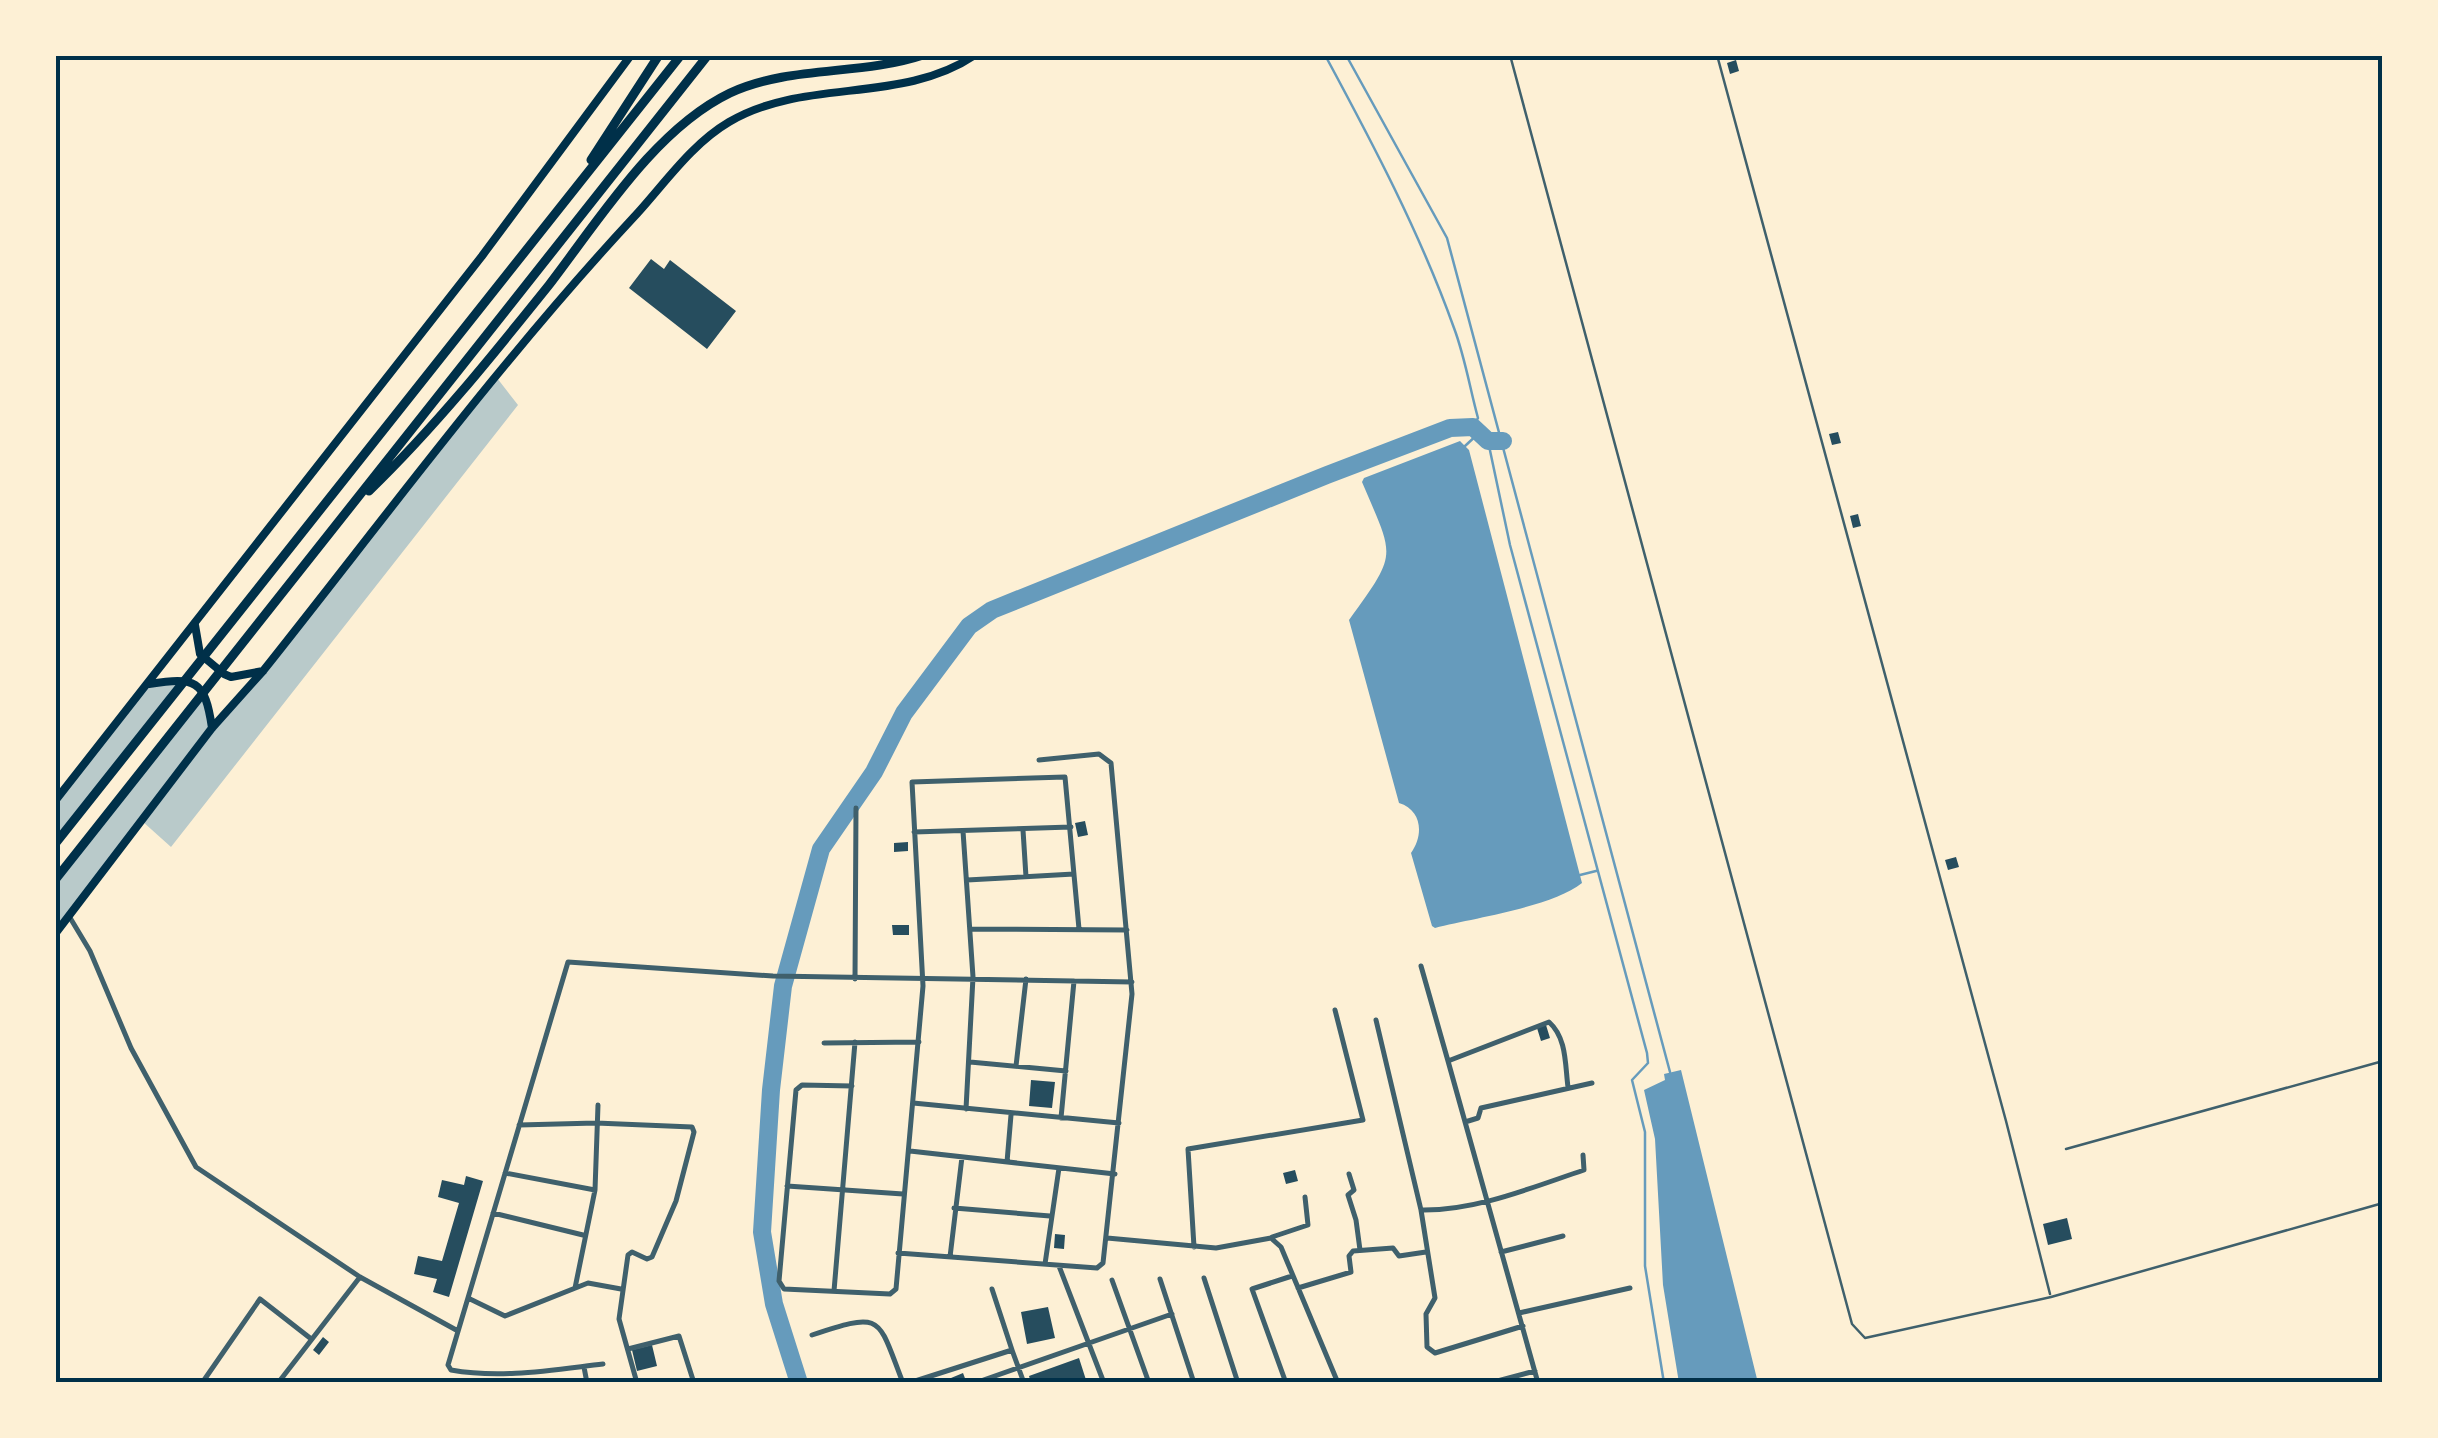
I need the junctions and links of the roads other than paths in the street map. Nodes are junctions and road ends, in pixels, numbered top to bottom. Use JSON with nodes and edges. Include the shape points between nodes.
{"nodes":[{"id":1,"x":631,"y":55,"type":"edge"},
{"id":2,"x":659,"y":55,"type":"edge"},
{"id":3,"x":681,"y":55,"type":"edge"},
{"id":4,"x":708,"y":55,"type":"edge"},
{"id":5,"x":923,"y":55,"type":"edge"},
{"id":6,"x":976,"y":55,"type":"edge"},
{"id":7,"x":1510,"y":55,"type":"edge"},
{"id":8,"x":1716,"y":55,"type":"edge"},
{"id":9,"x":572,"y":193,"type":"junction"},
{"id":10,"x":342,"y":518,"type":"junction"},
{"id":11,"x":195,"y":624,"type":"junction"},
{"id":12,"x":262,"y":671,"type":"junction"},
{"id":13,"x":149,"y":684,"type":"junction"},
{"id":14,"x":212,"y":728,"type":"junction"},
{"id":15,"x":1039,"y":760,"type":"dead end"},
{"id":16,"x":55,"y":801,"type":"edge"},
{"id":17,"x":856,"y":808,"type":"dead end"},
{"id":18,"x":1071,"y":827,"type":"junction"},
{"id":19,"x":1023,"y":829,"type":"junction"},
{"id":20,"x":963,"y":831,"type":"junction"},
{"id":21,"x":914,"y":832,"type":"junction"},
{"id":22,"x":55,"y":844,"type":"edge"},
{"id":23,"x":1075,"y":874,"type":"junction"},
{"id":24,"x":1026,"y":877,"type":"junction"},
{"id":25,"x":55,"y":880,"type":"edge"},
{"id":26,"x":967,"y":880,"type":"junction"},
{"id":27,"x":69,"y":916,"type":"junction"},
{"id":28,"x":1079,"y":929,"type":"junction"},
{"id":29,"x":971,"y":930,"type":"junction"},
{"id":30,"x":1127,"y":930,"type":"junction"},
{"id":31,"x":55,"y":934,"type":"edge"},
{"id":32,"x":1421,"y":966,"type":"dead end"},
{"id":33,"x":973,"y":977,"type":"junction"},
{"id":34,"x":1026,"y":978,"type":"junction"},
{"id":35,"x":855,"y":979,"type":"junction"},
{"id":36,"x":923,"y":979,"type":"junction"},
{"id":37,"x":1074,"y":980,"type":"junction"},
{"id":38,"x":1132,"y":982,"type":"junction"},
{"id":39,"x":1335,"y":1010,"type":"dead end"},
{"id":40,"x":1376,"y":1020,"type":"dead end"},
{"id":41,"x":855,"y":1042,"type":"junction"},
{"id":42,"x":919,"y":1042,"type":"junction"},
{"id":43,"x":824,"y":1043,"type":"dead end"},
{"id":44,"x":1448,"y":1061,"type":"junction"},
{"id":45,"x":2383,"y":1061,"type":"edge"},
{"id":46,"x":970,"y":1062,"type":"junction"},
{"id":47,"x":1016,"y":1066,"type":"junction"},
{"id":48,"x":1066,"y":1071,"type":"junction"},
{"id":49,"x":1592,"y":1082,"type":"dead end"},
{"id":50,"x":852,"y":1086,"type":"junction"},
{"id":51,"x":1568,"y":1087,"type":"junction"},
{"id":52,"x":913,"y":1103,"type":"junction"},
{"id":53,"x":598,"y":1105,"type":"dead end"},
{"id":54,"x":966,"y":1109,"type":"junction"},
{"id":55,"x":1012,"y":1114,"type":"junction"},
{"id":56,"x":1061,"y":1118,"type":"junction"},
{"id":57,"x":1465,"y":1122,"type":"junction"},
{"id":58,"x":596,"y":1123,"type":"junction"},
{"id":59,"x":1120,"y":1123,"type":"junction"},
{"id":60,"x":519,"y":1124,"type":"junction"},
{"id":61,"x":2066,"y":1149,"type":"dead end"},
{"id":62,"x":910,"y":1151,"type":"junction"},
{"id":63,"x":1583,"y":1156,"type":"dead end"},
{"id":64,"x":962,"y":1157,"type":"junction"},
{"id":65,"x":1007,"y":1162,"type":"junction"},
{"id":66,"x":1059,"y":1168,"type":"junction"},
{"id":67,"x":505,"y":1173,"type":"junction"},
{"id":68,"x":1114,"y":1174,"type":"junction"},
{"id":69,"x":1349,"y":1174,"type":"dead end"},
{"id":70,"x":786,"y":1186,"type":"junction"},
{"id":71,"x":841,"y":1189,"type":"junction"},
{"id":72,"x":595,"y":1190,"type":"junction"},
{"id":73,"x":903,"y":1194,"type":"junction"},
{"id":74,"x":1305,"y":1197,"type":"dead end"},
{"id":75,"x":1486,"y":1200,"type":"junction"},
{"id":76,"x":2383,"y":1203,"type":"edge"},
{"id":77,"x":954,"y":1208,"type":"junction"},
{"id":78,"x":1421,"y":1210,"type":"junction"},
{"id":79,"x":493,"y":1213,"type":"junction"},
{"id":80,"x":1050,"y":1216,"type":"junction"},
{"id":81,"x":584,"y":1236,"type":"junction"},
{"id":82,"x":1563,"y":1236,"type":"dead end"},
{"id":83,"x":1108,"y":1238,"type":"junction"},
{"id":84,"x":1270,"y":1238,"type":"junction"},
{"id":85,"x":1194,"y":1247,"type":"junction"},
{"id":86,"x":1360,"y":1250,"type":"junction"},
{"id":87,"x":1428,"y":1252,"type":"junction"},
{"id":88,"x":1501,"y":1252,"type":"junction"},
{"id":89,"x":898,"y":1253,"type":"junction"},
{"id":90,"x":950,"y":1257,"type":"junction"},
{"id":91,"x":1045,"y":1264,"type":"junction"},
{"id":92,"x":1059,"y":1266,"type":"junction"},
{"id":93,"x":1292,"y":1276,"type":"junction"},
{"id":94,"x":360,"y":1277,"type":"junction"},
{"id":95,"x":1204,"y":1278,"type":"dead end"},
{"id":96,"x":1160,"y":1279,"type":"dead end"},
{"id":97,"x":1112,"y":1280,"type":"dead end"},
{"id":98,"x":575,"y":1288,"type":"junction"},
{"id":99,"x":992,"y":1288,"type":"dead end"},
{"id":100,"x":1298,"y":1288,"type":"junction"},
{"id":101,"x":1630,"y":1288,"type":"dead end"},
{"id":102,"x":621,"y":1289,"type":"junction"},
{"id":103,"x":834,"y":1291,"type":"junction"},
{"id":104,"x":2051,"y":1298,"type":"junction"},
{"id":105,"x":469,"y":1299,"type":"junction"},
{"id":106,"x":1519,"y":1313,"type":"junction"},
{"id":107,"x":1172,"y":1314,"type":"junction"},
{"id":108,"x":1522,"y":1326,"type":"junction"},
{"id":109,"x":458,"y":1331,"type":"junction"},
{"id":110,"x":1130,"y":1331,"type":"junction"},
{"id":111,"x":812,"y":1335,"type":"dead end"},
{"id":112,"x":310,"y":1338,"type":"junction"},
{"id":113,"x":1088,"y":1345,"type":"junction"},
{"id":114,"x":628,"y":1350,"type":"junction"},
{"id":115,"x":1012,"y":1350,"type":"junction"},
{"id":116,"x":603,"y":1364,"type":"dead end"},
{"id":117,"x":584,"y":1366,"type":"junction"},
{"id":118,"x":1018,"y":1367,"type":"junction"},
{"id":119,"x":1535,"y":1371,"type":"junction"},
{"id":120,"x":535,"y":1372,"type":"junction"},
{"id":121,"x":482,"y":1375,"type":"junction"},
{"id":122,"x":202,"y":1383,"type":"edge"},
{"id":123,"x":278,"y":1383,"type":"edge"},
{"id":124,"x":482,"y":1383,"type":"edge"},
{"id":125,"x":537,"y":1383,"type":"edge"},
{"id":126,"x":587,"y":1383,"type":"edge"},
{"id":127,"x":637,"y":1383,"type":"edge"},
{"id":128,"x":694,"y":1383,"type":"edge"},
{"id":129,"x":906,"y":1383,"type":"edge"},
{"id":130,"x":976,"y":1383,"type":"edge"},
{"id":131,"x":1024,"y":1383,"type":"edge"},
{"id":132,"x":1104,"y":1383,"type":"edge"},
{"id":133,"x":1148,"y":1383,"type":"edge"},
{"id":134,"x":1194,"y":1383,"type":"edge"},
{"id":135,"x":1238,"y":1383,"type":"edge"},
{"id":136,"x":1286,"y":1383,"type":"edge"},
{"id":137,"x":1338,"y":1383,"type":"edge"},
{"id":138,"x":1490,"y":1383,"type":"edge"},
{"id":139,"x":1538,"y":1383,"type":"edge"}],
"edges":[{"from":1,"to":11,"type":"highway"},
{"from":2,"to":9,"type":"highway"},
{"from":3,"to":9,"type":"highway"},
{"from":4,"to":10,"type":"highway"},
{"from":5,"to":10,"type":"highway","via":[[768,80],[729,94],[687,121],[464,388]]},
{"from":6,"to":12,"type":"highway","via":[[916,81],[757,109],[702,142],[572,284]]},
{"from":7,"to":104,"type":"lane","via":[[1852,1324],[1864,1338]]},
{"from":8,"to":104,"type":"lane"},
{"from":9,"to":22,"type":"highway"},
{"from":10,"to":25,"type":"highway"},
{"from":11,"to":12,"type":"highway","via":[[200,654],[224,674]]},
{"from":11,"to":13,"type":"highway"},
{"from":12,"to":14,"type":"highway"},
{"from":13,"to":14,"type":"highway","via":[[190,682],[204,694]]},
{"from":13,"to":16,"type":"highway"},
{"from":14,"to":27,"type":"highway"},
{"from":15,"to":30,"type":"street","via":[[1099,754],[1111,763]]},
{"from":17,"to":35,"type":"street"},
{"from":18,"to":19,"type":"street"},
{"from":18,"to":21,"type":"street","via":[[1065,777],[912,782]]},
{"from":18,"to":23,"type":"street"},
{"from":19,"to":20,"type":"street"},
{"from":19,"to":24,"type":"street"},
{"from":20,"to":21,"type":"street"},
{"from":20,"to":26,"type":"street"},
{"from":21,"to":36,"type":"street"},
{"from":23,"to":24,"type":"street"},
{"from":23,"to":28,"type":"street"},
{"from":24,"to":26,"type":"street"},
{"from":26,"to":29,"type":"street"},
{"from":27,"to":31,"type":"highway"},
{"from":27,"to":94,"type":"street","via":[[194,1165]]},
{"from":28,"to":29,"type":"street"},
{"from":28,"to":30,"type":"street"},
{"from":29,"to":33,"type":"street"},
{"from":30,"to":38,"type":"street"},
{"from":32,"to":44,"type":"street"},
{"from":33,"to":34,"type":"street"},
{"from":33,"to":36,"type":"street"},
{"from":33,"to":46,"type":"street"},
{"from":34,"to":37,"type":"street"},
{"from":34,"to":47,"type":"street"},
{"from":35,"to":36,"type":"street"},
{"from":35,"to":60,"type":"street","via":[[568,962]]},
{"from":36,"to":42,"type":"street"},
{"from":37,"to":38,"type":"street"},
{"from":37,"to":48,"type":"street"},
{"from":38,"to":59,"type":"street"},
{"from":39,"to":85,"type":"street","via":[[1363,1120],[1188,1149]]},
{"from":40,"to":78,"type":"street"},
{"from":41,"to":42,"type":"street"},
{"from":41,"to":43,"type":"street"},
{"from":41,"to":50,"type":"street"},
{"from":42,"to":52,"type":"street"},
{"from":44,"to":51,"type":"street","via":[[1550,1022],[1564,1048]]},
{"from":44,"to":57,"type":"street"},
{"from":45,"to":61,"type":"lane"},
{"from":46,"to":47,"type":"street"},
{"from":46,"to":54,"type":"street"},
{"from":47,"to":48,"type":"street"},
{"from":48,"to":56,"type":"street"},
{"from":49,"to":51,"type":"street"},
{"from":50,"to":70,"type":"street","via":[[798,1086]]},
{"from":50,"to":71,"type":"street"},
{"from":51,"to":57,"type":"street","via":[[1482,1108],[1478,1118]]},
{"from":52,"to":54,"type":"street"},
{"from":52,"to":62,"type":"street"},
{"from":53,"to":58,"type":"street"},
{"from":54,"to":55,"type":"street"},
{"from":55,"to":56,"type":"street"},
{"from":55,"to":65,"type":"street"},
{"from":56,"to":59,"type":"street"},
{"from":57,"to":75,"type":"street"},
{"from":58,"to":60,"type":"street"},
{"from":58,"to":72,"type":"street"},
{"from":58,"to":102,"type":"street","via":[[690,1126],[694,1132],[658,1244],[650,1258],[629,1253]]},
{"from":59,"to":68,"type":"street"},
{"from":60,"to":67,"type":"street"},
{"from":62,"to":64,"type":"street"},
{"from":62,"to":73,"type":"street"},
{"from":63,"to":75,"type":"street","via":[[1584,1170]]},
{"from":64,"to":65,"type":"street"},
{"from":64,"to":77,"type":"street"},
{"from":65,"to":66,"type":"street"},
{"from":66,"to":68,"type":"street"},
{"from":66,"to":80,"type":"street"},
{"from":67,"to":72,"type":"street"},
{"from":67,"to":79,"type":"street"},
{"from":68,"to":83,"type":"street"},
{"from":69,"to":86,"type":"street"},
{"from":70,"to":71,"type":"street"},
{"from":70,"to":103,"type":"street","via":[[780,1287]]},
{"from":71,"to":73,"type":"street"},
{"from":71,"to":103,"type":"street"},
{"from":72,"to":81,"type":"street"},
{"from":73,"to":89,"type":"street"},
{"from":74,"to":84,"type":"street","via":[[1308,1224]]},
{"from":75,"to":78,"type":"street"},
{"from":75,"to":88,"type":"street"},
{"from":76,"to":104,"type":"lane"},
{"from":77,"to":80,"type":"street"},
{"from":77,"to":90,"type":"street"},
{"from":78,"to":87,"type":"street"},
{"from":79,"to":81,"type":"street"},
{"from":79,"to":105,"type":"street"},
{"from":80,"to":91,"type":"street"},
{"from":81,"to":98,"type":"street"},
{"from":82,"to":88,"type":"street"},
{"from":83,"to":85,"type":"street"},
{"from":83,"to":92,"type":"street","via":[[1100,1266]]},
{"from":84,"to":85,"type":"street"},
{"from":84,"to":93,"type":"street"},
{"from":86,"to":87,"type":"street"},
{"from":86,"to":100,"type":"street","via":[[1350,1252],[1351,1272]]},
{"from":87,"to":108,"type":"street","via":[[1435,1298],[1426,1314],[1430,1352]]},
{"from":88,"to":106,"type":"street"},
{"from":89,"to":90,"type":"street"},
{"from":89,"to":103,"type":"street","via":[[894,1293]]},
{"from":90,"to":91,"type":"street"},
{"from":91,"to":92,"type":"street"},
{"from":92,"to":113,"type":"street"},
{"from":93,"to":100,"type":"street"},
{"from":93,"to":136,"type":"street","via":[[1252,1288]]},
{"from":94,"to":109,"type":"street"},
{"from":94,"to":112,"type":"street"},
{"from":95,"to":135,"type":"street"},
{"from":96,"to":107,"type":"street"},
{"from":97,"to":110,"type":"street"},
{"from":98,"to":102,"type":"street","via":[[588,1283]]},
{"from":98,"to":105,"type":"street","via":[[504,1316]]},
{"from":99,"to":115,"type":"street"},
{"from":100,"to":137,"type":"street"},
{"from":101,"to":106,"type":"street"},
{"from":102,"to":114,"type":"street","via":[[619,1319]]},
{"from":105,"to":109,"type":"street"},
{"from":106,"to":108,"type":"street"},
{"from":107,"to":110,"type":"street"},
{"from":107,"to":134,"type":"street"},
{"from":108,"to":119,"type":"street"},
{"from":109,"to":121,"type":"street","via":[[449,1368]]},
{"from":110,"to":113,"type":"street"},
{"from":110,"to":133,"type":"street"},
{"from":111,"to":129,"type":"street","via":[[857,1320],[874,1322]]},
{"from":112,"to":122,"type":"street","via":[[260,1300]]},
{"from":112,"to":123,"type":"street"},
{"from":113,"to":118,"type":"street"},
{"from":113,"to":132,"type":"street"},
{"from":114,"to":127,"type":"street"},
{"from":114,"to":128,"type":"street","via":[[679,1336]]},
{"from":115,"to":118,"type":"street"},
{"from":115,"to":129,"type":"street"},
{"from":116,"to":117,"type":"street"},
{"from":117,"to":120,"type":"street"},
{"from":117,"to":126,"type":"street"},
{"from":118,"to":130,"type":"street"},
{"from":118,"to":131,"type":"street"},
{"from":119,"to":138,"type":"street"},
{"from":119,"to":139,"type":"street"},
{"from":120,"to":121,"type":"street"},
{"from":120,"to":125,"type":"street"},
{"from":121,"to":124,"type":"street"}]}
